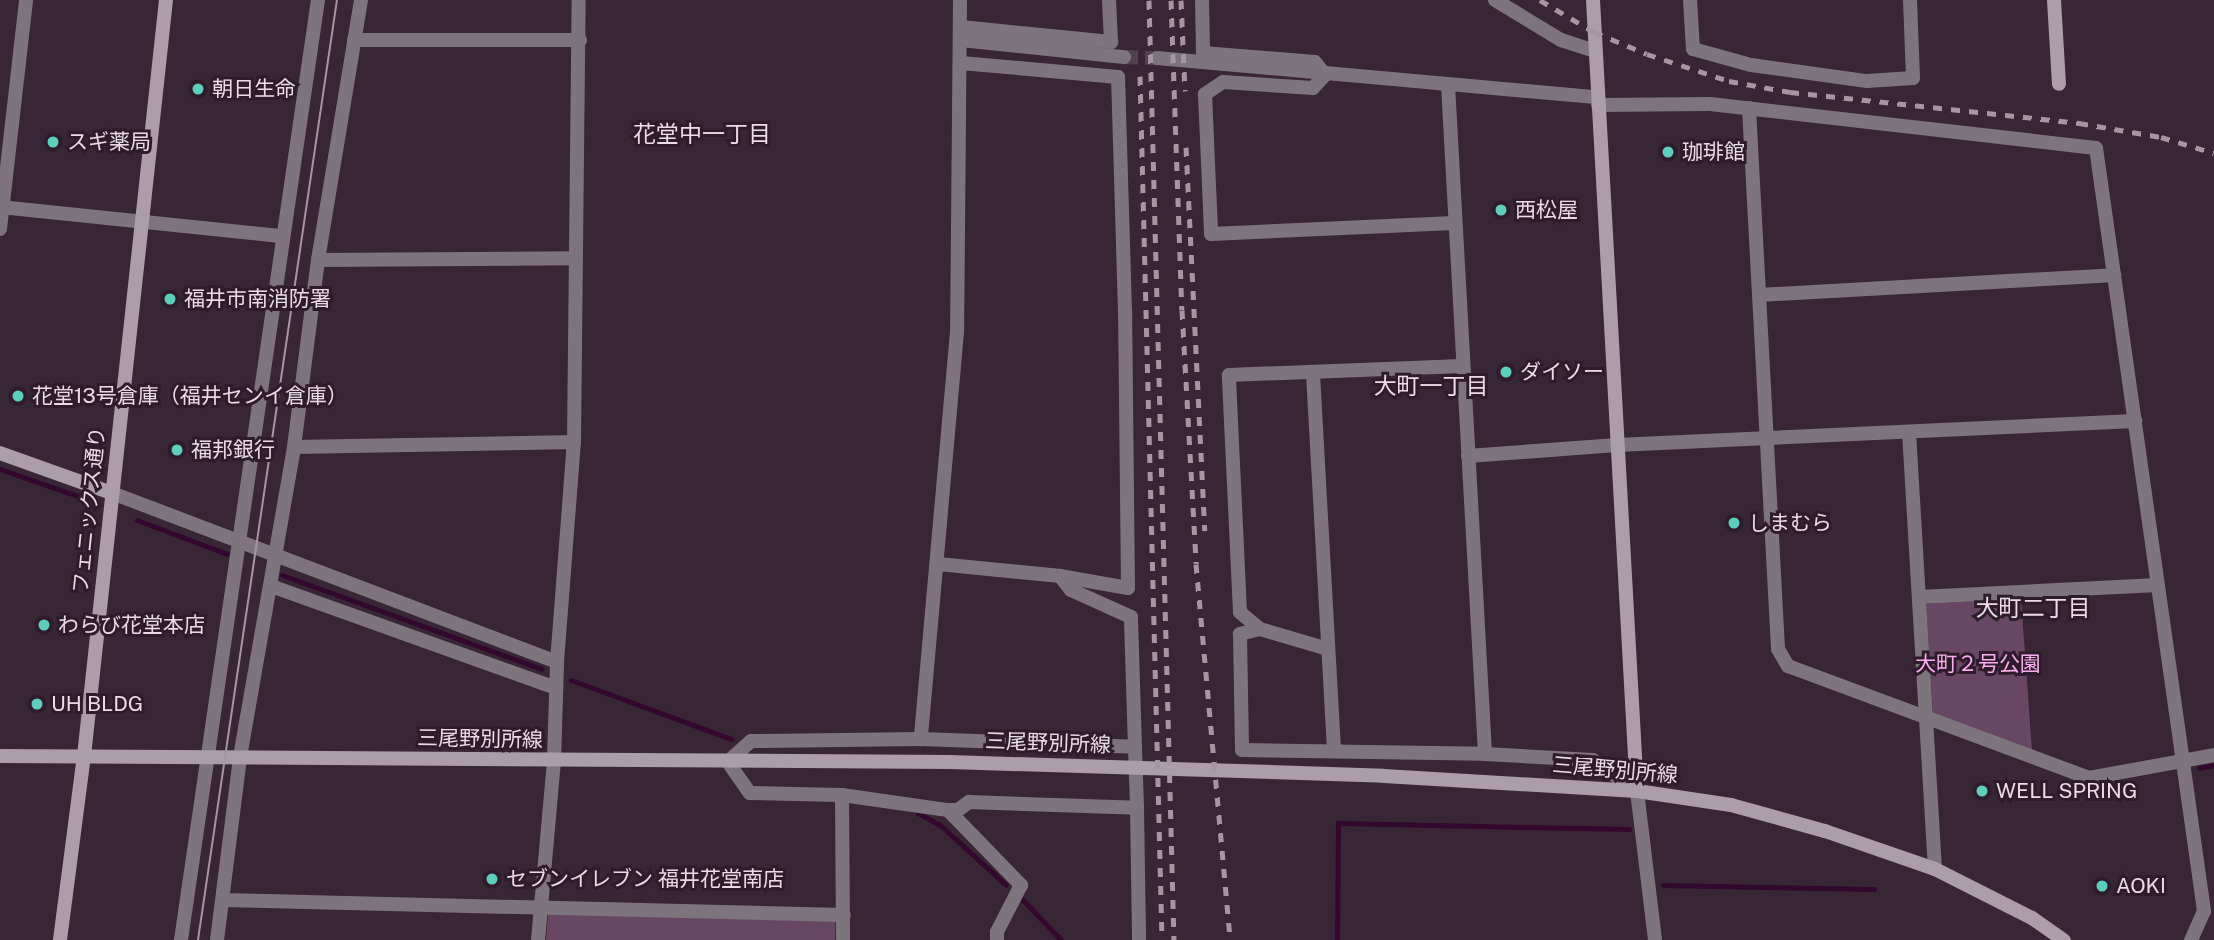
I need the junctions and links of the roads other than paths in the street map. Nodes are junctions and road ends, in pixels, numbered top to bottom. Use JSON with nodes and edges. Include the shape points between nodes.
{"nodes":[{"id":1,"x":26,"y":0,"type":"edge"},
{"id":2,"x":166,"y":0,"type":"edge"},
{"id":3,"x":318,"y":0,"type":"edge"},
{"id":4,"x":360,"y":0,"type":"edge"},
{"id":5,"x":579,"y":0,"type":"edge"},
{"id":6,"x":960,"y":0,"type":"edge"},
{"id":7,"x":1110,"y":0,"type":"edge"},
{"id":8,"x":1202,"y":0,"type":"edge"},
{"id":9,"x":1495,"y":0,"type":"edge"},
{"id":10,"x":1592,"y":0,"type":"edge"},
{"id":11,"x":1690,"y":0,"type":"edge"},
{"id":12,"x":1910,"y":0,"type":"edge"},
{"id":13,"x":2054,"y":0,"type":"edge"},
{"id":14,"x":961,"y":34,"type":"junction"},
{"id":15,"x":354,"y":40,"type":"junction"},
{"id":16,"x":580,"y":40,"type":"junction"},
{"id":17,"x":1595,"y":51,"type":"junction"},
{"id":18,"x":1124,"y":57,"type":"tunnel mouth"},
{"id":19,"x":1157,"y":58,"type":"tunnel mouth"},
{"id":20,"x":961,"y":63,"type":"junction"},
{"id":21,"x":1325,"y":75,"type":"junction"},
{"id":22,"x":2059,"y":84,"type":"dead end"},
{"id":23,"x":1448,"y":85,"type":"junction"},
{"id":24,"x":1598,"y":102,"type":"junction"},
{"id":25,"x":1749,"y":108,"type":"junction"},
{"id":26,"x":1,"y":208,"type":"edge"},
{"id":27,"x":143,"y":222,"type":"junction"},
{"id":28,"x":1454,"y":223,"type":"junction"},
{"id":29,"x":0,"y":229,"type":"edge"},
{"id":30,"x":283,"y":236,"type":"junction"},
{"id":31,"x":574,"y":258,"type":"junction"},
{"id":32,"x":318,"y":260,"type":"junction"},
{"id":33,"x":2114,"y":275,"type":"junction"},
{"id":34,"x":1759,"y":295,"type":"junction"},
{"id":35,"x":1462,"y":366,"type":"junction"},
{"id":36,"x":1313,"y":374,"type":"junction"},
{"id":37,"x":2135,"y":421,"type":"junction"},
{"id":38,"x":1909,"y":432,"type":"junction"},
{"id":39,"x":1766,"y":439,"type":"junction"},
{"id":40,"x":573,"y":442,"type":"junction"},
{"id":41,"x":1617,"y":445,"type":"junction"},
{"id":42,"x":294,"y":447,"type":"junction"},
{"id":43,"x":0,"y":453,"type":"edge"},
{"id":44,"x":1468,"y":456,"type":"junction"},
{"id":45,"x":112,"y":493,"type":"junction"},
{"id":46,"x":238,"y":542,"type":"junction"},
{"id":47,"x":276,"y":555,"type":"junction"},
{"id":48,"x":938,"y":564,"type":"junction"},
{"id":49,"x":1060,"y":576,"type":"junction"},
{"id":50,"x":2158,"y":585,"type":"junction"},
{"id":51,"x":271,"y":586,"type":"junction"},
{"id":52,"x":1920,"y":597,"type":"junction"},
{"id":53,"x":1260,"y":629,"type":"junction"},
{"id":54,"x":1328,"y":649,"type":"junction"},
{"id":55,"x":557,"y":662,"type":"junction"},
{"id":56,"x":556,"y":688,"type":"junction"},
{"id":57,"x":1928,"y":718,"type":"junction"},
{"id":58,"x":921,"y":739,"type":"junction"},
{"id":59,"x":1135,"y":747,"type":"junction"},
{"id":60,"x":1334,"y":750,"type":"junction"},
{"id":61,"x":1485,"y":754,"type":"junction"},
{"id":62,"x":2214,"y":755,"type":"edge"},
{"id":63,"x":0,"y":756,"type":"edge"},
{"id":64,"x":84,"y":756,"type":"junction"},
{"id":65,"x":207,"y":757,"type":"junction"},
{"id":66,"x":240,"y":757,"type":"junction"},
{"id":67,"x":554,"y":760,"type":"junction"},
{"id":68,"x":2183,"y":760,"type":"junction"},
{"id":69,"x":728,"y":762,"type":"junction"},
{"id":70,"x":1637,"y":791,"type":"junction"},
{"id":71,"x":842,"y":795,"type":"junction"},
{"id":72,"x":1137,"y":808,"type":"junction"},
{"id":73,"x":948,"y":810,"type":"junction"},
{"id":74,"x":1935,"y":869,"type":"junction"},
{"id":75,"x":223,"y":900,"type":"junction"},
{"id":76,"x":540,"y":909,"type":"junction"},
{"id":77,"x":844,"y":915,"type":"junction"},
{"id":78,"x":60,"y":940,"type":"edge"},
{"id":79,"x":181,"y":940,"type":"edge"},
{"id":80,"x":217,"y":940,"type":"edge"},
{"id":81,"x":538,"y":940,"type":"edge"},
{"id":82,"x":843,"y":940,"type":"edge"},
{"id":83,"x":997,"y":940,"type":"edge"},
{"id":84,"x":1139,"y":940,"type":"edge"},
{"id":85,"x":1655,"y":940,"type":"edge"},
{"id":86,"x":2064,"y":940,"type":"edge"},
{"id":87,"x":2191,"y":940,"type":"edge"}],
"edges":[{"from":1,"to":26,"type":"street"},
{"from":2,"to":27,"type":"main road","name":"フェニックス通り"},
{"from":3,"to":30,"type":"street"},
{"from":4,"to":15,"type":"street"},
{"from":5,"to":16,"type":"street"},
{"from":6,"to":14,"type":"street"},
{"from":7,"to":14,"type":"street","via":[[1111,42]]},
{"from":8,"to":21,"type":"street","via":[[1203,53],[1315,62]]},
{"from":9,"to":17,"type":"street","via":[[1561,40]]},
{"from":10,"to":17,"type":"main road"},
{"from":11,"to":12,"type":"street","via":[[1693,49],[1751,65],[1867,81],[1913,78]]},
{"from":13,"to":22,"type":"main road"},
{"from":14,"to":18,"type":"street"},
{"from":14,"to":20,"type":"street"},
{"from":15,"to":16,"type":"street"},
{"from":15,"to":32,"type":"street"},
{"from":16,"to":31,"type":"street"},
{"from":17,"to":24,"type":"main road"},
{"from":19,"to":21,"type":"street"},
{"from":20,"to":48,"type":"street","via":[[957,332]]},
{"from":20,"to":49,"type":"street","via":[[1118,77],[1128,588]]},
{"from":21,"to":23,"type":"street"},
{"from":21,"to":28,"type":"street","via":[[1313,88],[1223,82],[1205,94],[1211,234]]},
{"from":23,"to":24,"type":"street"},
{"from":23,"to":28,"type":"street"},
{"from":24,"to":25,"type":"street"},
{"from":24,"to":41,"type":"main road"},
{"from":25,"to":33,"type":"street","via":[[2096,148]]},
{"from":25,"to":34,"type":"street"},
{"from":26,"to":27,"type":"street"},
{"from":26,"to":29,"type":"street"},
{"from":27,"to":30,"type":"street"},
{"from":27,"to":45,"type":"main road","name":"フェニックス通り"},
{"from":28,"to":35,"type":"street"},
{"from":30,"to":46,"type":"street"},
{"from":31,"to":32,"type":"street"},
{"from":31,"to":40,"type":"street"},
{"from":32,"to":42,"type":"street"},
{"from":33,"to":34,"type":"street"},
{"from":33,"to":37,"type":"street"},
{"from":34,"to":39,"type":"street"},
{"from":35,"to":36,"type":"street"},
{"from":35,"to":44,"type":"street"},
{"from":36,"to":53,"type":"street","via":[[1229,375],[1240,612]]},
{"from":36,"to":54,"type":"street"},
{"from":37,"to":38,"type":"street"},
{"from":37,"to":50,"type":"street"},
{"from":38,"to":39,"type":"street"},
{"from":38,"to":52,"type":"street"},
{"from":39,"to":41,"type":"street"},
{"from":39,"to":57,"type":"street","via":[[1778,649],[1788,666]]},
{"from":40,"to":42,"type":"street"},
{"from":40,"to":55,"type":"street"},
{"from":41,"to":44,"type":"street"},
{"from":41,"to":70,"type":"main road"},
{"from":42,"to":47,"type":"street"},
{"from":43,"to":45,"type":"main road"},
{"from":44,"to":61,"type":"street"},
{"from":45,"to":46,"type":"street"},
{"from":45,"to":64,"type":"main road","name":"フェニックス通り"},
{"from":46,"to":47,"type":"street"},
{"from":46,"to":65,"type":"street"},
{"from":47,"to":51,"type":"street"},
{"from":47,"to":55,"type":"street"},
{"from":48,"to":49,"type":"street"},
{"from":48,"to":58,"type":"street"},
{"from":49,"to":59,"type":"street","via":[[1071,590],[1131,617]]},
{"from":50,"to":52,"type":"street"},
{"from":50,"to":68,"type":"street"},
{"from":51,"to":56,"type":"street"},
{"from":51,"to":66,"type":"street"},
{"from":52,"to":57,"type":"street"},
{"from":53,"to":54,"type":"street"},
{"from":53,"to":60,"type":"street","via":[[1240,635],[1242,750]]},
{"from":54,"to":60,"type":"street"},
{"from":55,"to":56,"type":"street"},
{"from":56,"to":67,"type":"street"},
{"from":57,"to":68,"type":"street","via":[[2089,778]]},
{"from":57,"to":74,"type":"street"},
{"from":58,"to":59,"type":"street"},
{"from":58,"to":69,"type":"street","via":[[751,741]]},
{"from":59,"to":72,"type":"street"},
{"from":60,"to":61,"type":"street"},
{"from":61,"to":70,"type":"street","via":[[1593,760]]},
{"from":62,"to":68,"type":"street"},
{"from":63,"to":64,"type":"main road","name":"三尾野別所線"},
{"from":64,"to":65,"type":"main road","name":"三尾野別所線"},
{"from":64,"to":78,"type":"main road","name":"フェニックス通り"},
{"from":65,"to":66,"type":"main road","name":"三尾野別所線"},
{"from":65,"to":79,"type":"street"},
{"from":66,"to":67,"type":"main road","name":"三尾野別所線"},
{"from":66,"to":75,"type":"street"},
{"from":67,"to":69,"type":"main road","name":"三尾野別所線"},
{"from":67,"to":76,"type":"street"},
{"from":68,"to":87,"type":"street","via":[[2204,911]]},
{"from":69,"to":70,"type":"main road","name":"三尾野別所線","via":[[950,762],[1384,776]]},
{"from":69,"to":71,"type":"street","via":[[750,793]]},
{"from":70,"to":74,"type":"main road","name":"三尾野別所線","via":[[1731,805]]},
{"from":70,"to":85,"type":"street"},
{"from":71,"to":73,"type":"street"},
{"from":71,"to":77,"type":"street"},
{"from":72,"to":73,"type":"street","via":[[969,802],[958,810]]},
{"from":72,"to":84,"type":"street"},
{"from":73,"to":83,"type":"street","via":[[1021,886]]},
{"from":74,"to":86,"type":"main road","name":"三尾野別所線","via":[[2032,918]]},
{"from":75,"to":76,"type":"street"},
{"from":75,"to":80,"type":"street"},
{"from":76,"to":77,"type":"street"},
{"from":76,"to":81,"type":"street"},
{"from":77,"to":82,"type":"street"}]}
